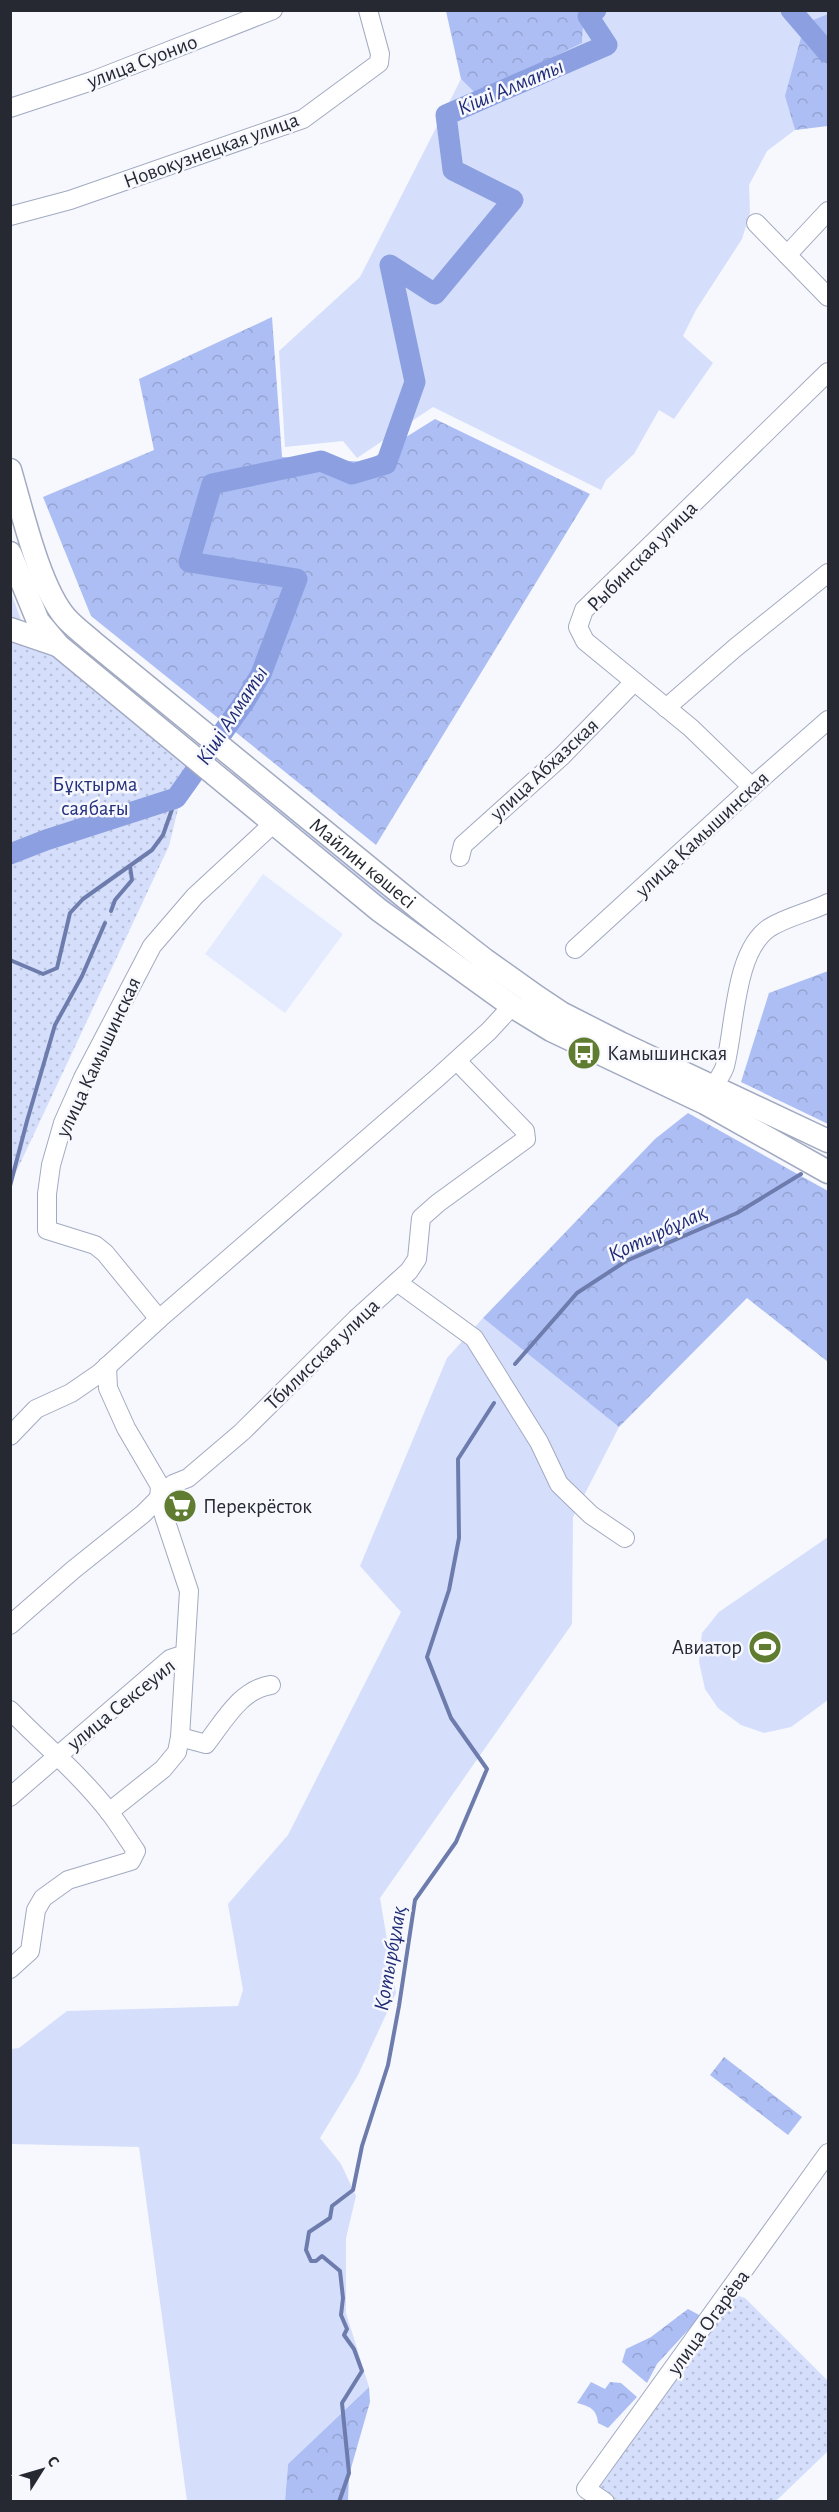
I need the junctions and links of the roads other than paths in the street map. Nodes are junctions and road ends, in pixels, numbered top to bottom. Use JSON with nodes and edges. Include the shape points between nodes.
{"nodes":[{"id":1,"x":273,"y":10,"type":"edge"},
{"id":2,"x":368,"y":10,"type":"edge"},
{"id":3,"x":10,"y":108,"type":"edge"},
{"id":4,"x":828,"y":211,"type":"edge"},
{"id":5,"x":10,"y":216,"type":"edge"},
{"id":6,"x":756,"y":223,"type":"dead end"},
{"id":7,"x":787,"y":255,"type":"junction"},
{"id":8,"x":828,"y":297,"type":"edge"},
{"id":9,"x":828,"y":372,"type":"edge"},
{"id":10,"x":10,"y":470,"type":"edge"},
{"id":11,"x":10,"y":553,"type":"edge"},
{"id":12,"x":828,"y":573,"type":"edge"},
{"id":13,"x":10,"y":629,"type":"edge"},
{"id":14,"x":59,"y":646,"type":"junction"},
{"id":15,"x":634,"y":682,"type":"junction"},
{"id":16,"x":666,"y":708,"type":"junction"},
{"id":17,"x":828,"y":720,"type":"edge"},
{"id":18,"x":752,"y":787,"type":"junction"},
{"id":19,"x":274,"y":823,"type":"junction"},
{"id":20,"x":460,"y":857,"type":"dead end"},
{"id":21,"x":828,"y":903,"type":"edge"},
{"id":22,"x":575,"y":949,"type":"dead end"},
{"id":23,"x":512,"y":1006,"type":"junction"},
{"id":24,"x":456,"y":1061,"type":"junction"},
{"id":25,"x":714,"y":1086,"type":"junction"},
{"id":26,"x":828,"y":1141,"type":"edge"},
{"id":27,"x":828,"y":1172,"type":"edge"},
{"id":28,"x":397,"y":1282,"type":"junction"},
{"id":29,"x":159,"y":1319,"type":"junction"},
{"id":30,"x":107,"y":1366,"type":"junction"},
{"id":31,"x":10,"y":1436,"type":"edge"},
{"id":32,"x":159,"y":1499,"type":"junction"},
{"id":33,"x":624,"y":1538,"type":"dead end"},
{"id":34,"x":10,"y":1625,"type":"edge"},
{"id":35,"x":185,"y":1654,"type":"junction"},
{"id":36,"x":271,"y":1685,"type":"dead end"},
{"id":37,"x":10,"y":1710,"type":"edge"},
{"id":38,"x":180,"y":1737,"type":"junction"},
{"id":39,"x":58,"y":1756,"type":"junction"},
{"id":40,"x":10,"y":1797,"type":"edge"},
{"id":41,"x":110,"y":1812,"type":"junction"},
{"id":42,"x":10,"y":1969,"type":"edge"},
{"id":43,"x":828,"y":2154,"type":"edge"},
{"id":44,"x":605,"y":2502,"type":"edge"}],
"edges":[{"from":1,"to":3,"type":"street","name":"улица Суонио","via":[[92,81]]},
{"from":2,"to":5,"type":"street","name":"Новокузнецкая улица","via":[[379,63],[303,119],[70,200]]},
{"from":4,"to":7,"type":"street"},
{"from":6,"to":7,"type":"street"},
{"from":7,"to":8,"type":"street"},
{"from":9,"to":15,"type":"street","name":"Рыбинская улица","via":[[585,610],[578,627],[585,641]]},
{"from":10,"to":25,"type":"main road","name":"Майлин көшесі","via":[[32,545],[65,618],[417,907],[537,998],[620,1043]]},
{"from":11,"to":14,"type":"main road","name":"Майлин көшесі","via":[[38,621]]},
{"from":12,"to":16,"type":"street"},
{"from":13,"to":14,"type":"main road"},
{"from":14,"to":19,"type":"main road","name":"Майлин көшесі"},
{"from":15,"to":16,"type":"street","name":"Рыбинская улица"},
{"from":15,"to":20,"type":"street","name":"улица Абхазская","via":[[562,756],[463,844]]},
{"from":16,"to":18,"type":"street","name":"Рыбинская улица"},
{"from":17,"to":18,"type":"street","name":"улица Камышинская"},
{"from":18,"to":22,"type":"street","name":"улица Камышинская"},
{"from":19,"to":23,"type":"main road","name":"Майлин көшесі","via":[[380,910]]},
{"from":19,"to":29,"type":"street","name":"улица Камышинская","via":[[195,897],[152,946],[83,1078],[63,1123],[51,1165],[47,1230],[95,1245]]},
{"from":21,"to":25,"type":"street","via":[[771,927],[756,940],[732,1018],[724,1068]]},
{"from":23,"to":24,"type":"street"},
{"from":23,"to":27,"type":"main road","name":"Майлин көшесі","via":[[550,1030],[705,1103]]},
{"from":24,"to":28,"type":"street","name":"Тбилисская улица","via":[[525,1131],[526,1139],[421,1218],[417,1260]]},
{"from":24,"to":29,"type":"street"},
{"from":25,"to":26,"type":"main road","name":"Майлин көшесі"},
{"from":28,"to":32,"type":"street","name":"Тбилисская улица","via":[[242,1432]]},
{"from":28,"to":33,"type":"street","via":[[474,1338],[539,1442],[559,1484],[591,1515]]},
{"from":29,"to":30,"type":"street"},
{"from":30,"to":31,"type":"street","via":[[71,1393],[36,1409]]},
{"from":30,"to":32,"type":"street","via":[[108,1388],[160,1486]]},
{"from":32,"to":34,"type":"street","name":"Тбилисская улица"},
{"from":32,"to":35,"type":"street","via":[[189,1591]]},
{"from":35,"to":38,"type":"street"},
{"from":35,"to":39,"type":"street","name":"улица Сексеуил","via":[[170,1659]]},
{"from":36,"to":38,"type":"street","via":[[258,1687],[237,1703],[206,1744]]},
{"from":37,"to":39,"type":"street","name":"улица Сексеуил"},
{"from":38,"to":41,"type":"street","via":[[177,1752],[163,1769]]},
{"from":39,"to":40,"type":"street","name":"улица Сексеуил"},
{"from":39,"to":41,"type":"street","name":"улица Сексеуил"},
{"from":41,"to":42,"type":"street","name":"улица Сексеуил","via":[[136,1851],[131,1861],[68,1880],[43,1898],[36,1910],[30,1952]]},
{"from":43,"to":44,"type":"street","name":"улица Огарёва","via":[[586,2489]]}]}
